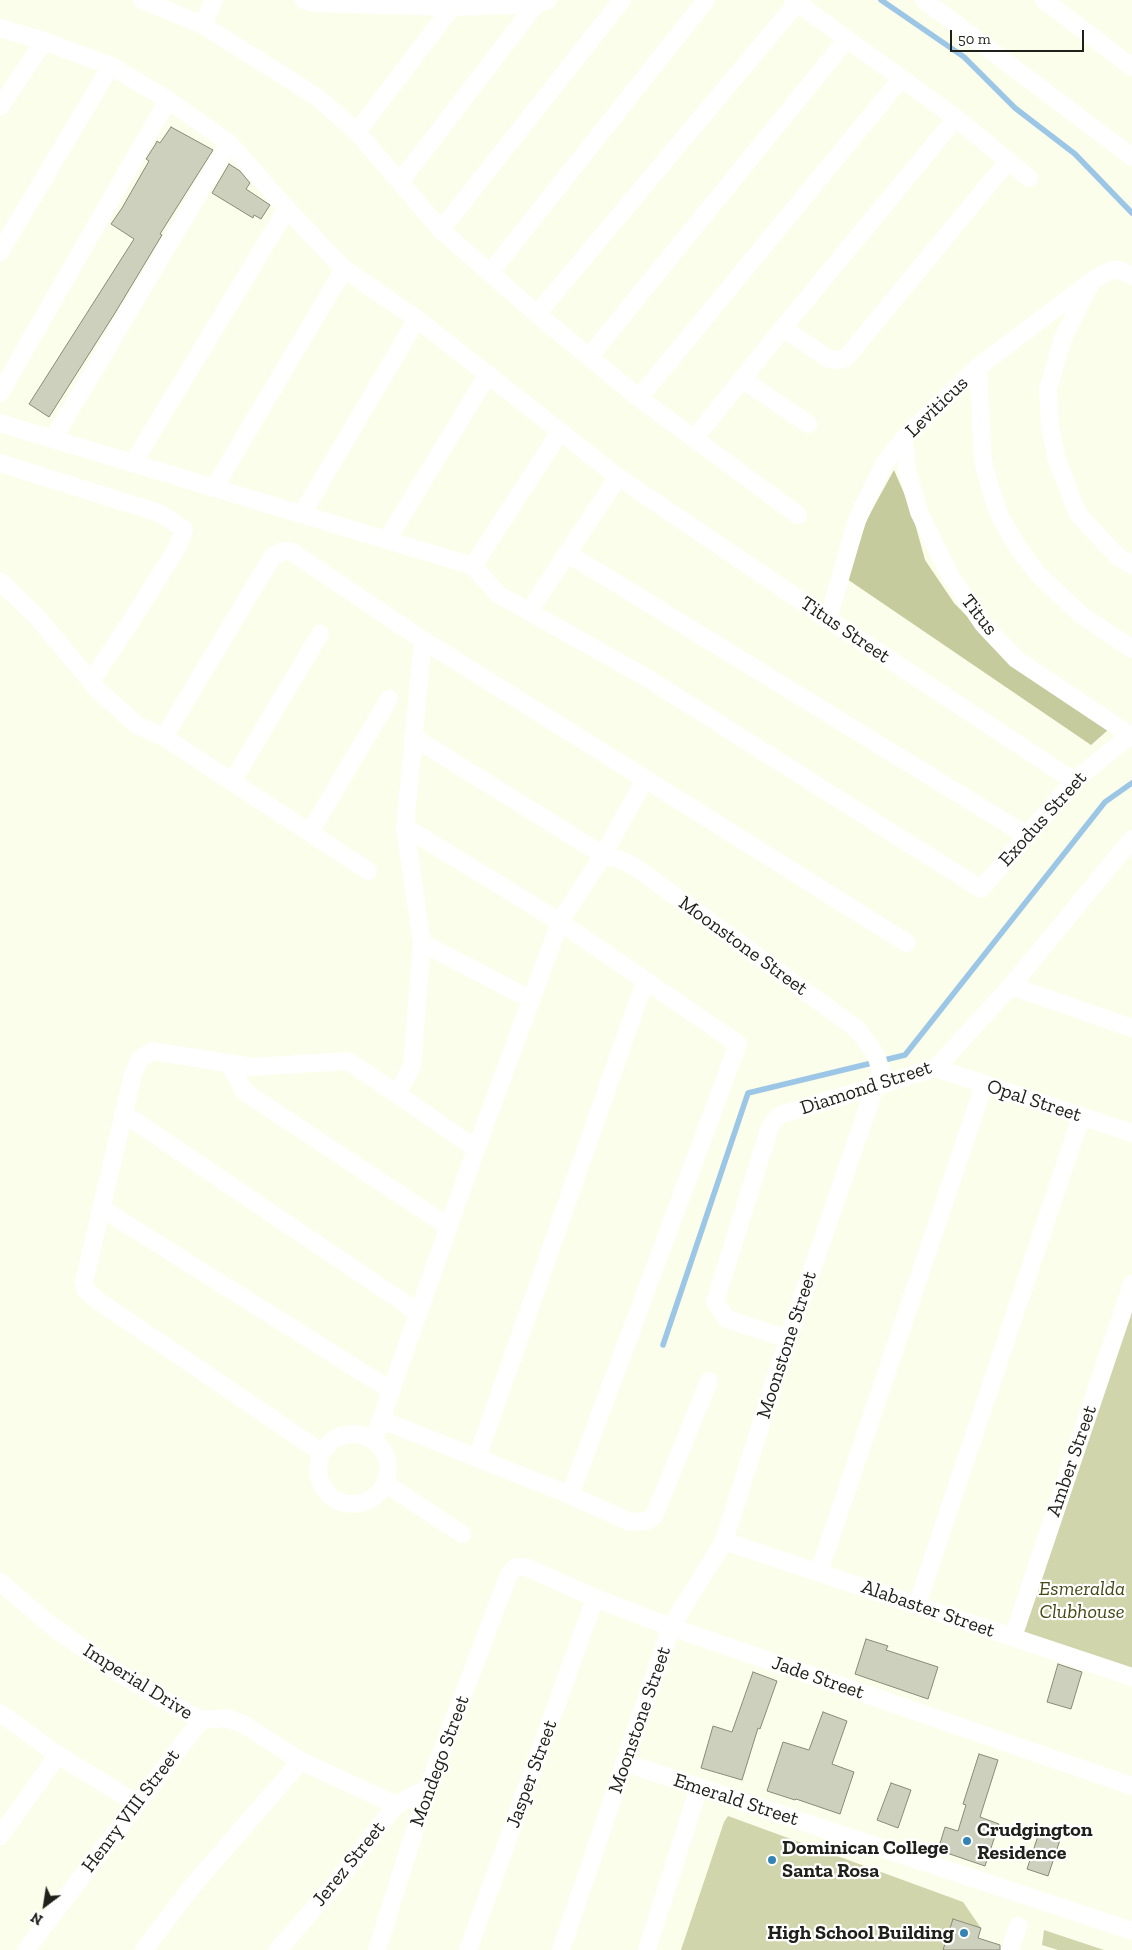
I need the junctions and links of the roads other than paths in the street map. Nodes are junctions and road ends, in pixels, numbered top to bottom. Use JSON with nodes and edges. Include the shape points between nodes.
{"nodes":[{"id":1,"x":143,"y":0,"type":"edge"},
{"id":2,"x":214,"y":0,"type":"edge"},
{"id":3,"x":304,"y":0,"type":"edge"},
{"id":4,"x":622,"y":0,"type":"edge"},
{"id":5,"x":706,"y":0,"type":"edge"},
{"id":6,"x":924,"y":0,"type":"edge"},
{"id":7,"x":1044,"y":0,"type":"edge"},
{"id":8,"x":795,"y":1,"type":"edge"},
{"id":9,"x":542,"y":2,"type":"edge"},
{"id":10,"x":452,"y":7,"type":"junction"},
{"id":11,"x":203,"y":25,"type":"junction"},
{"id":12,"x":0,"y":28,"type":"edge"},
{"id":13,"x":847,"y":39,"type":"junction"},
{"id":14,"x":44,"y":41,"type":"junction"},
{"id":15,"x":111,"y":66,"type":"junction"},
{"id":16,"x":1132,"y":67,"type":"edge"},
{"id":17,"x":901,"y":79,"type":"junction"},
{"id":18,"x":168,"y":100,"type":"junction"},
{"id":19,"x":0,"y":107,"type":"edge"},
{"id":20,"x":956,"y":118,"type":"junction"},
{"id":21,"x":357,"y":132,"type":"junction"},
{"id":22,"x":229,"y":143,"type":"junction"},
{"id":23,"x":1132,"y":157,"type":"edge"},
{"id":24,"x":1008,"y":161,"type":"junction"},
{"id":25,"x":1029,"y":178,"type":"dead end"},
{"id":26,"x":400,"y":182,"type":"junction"},
{"id":27,"x":287,"y":209,"type":"junction"},
{"id":28,"x":442,"y":230,"type":"junction"},
{"id":29,"x":0,"y":252,"type":"edge"},
{"id":30,"x":344,"y":269,"type":"junction"},
{"id":31,"x":491,"y":272,"type":"junction"},
{"id":32,"x":1132,"y":276,"type":"edge"},
{"id":33,"x":1092,"y":281,"type":"junction"},
{"id":34,"x":537,"y":314,"type":"junction"},
{"id":35,"x":417,"y":319,"type":"junction"},
{"id":36,"x":783,"y":328,"type":"junction"},
{"id":37,"x":589,"y":357,"type":"junction"},
{"id":38,"x":978,"y":367,"type":"junction"},
{"id":39,"x":488,"y":374,"type":"junction"},
{"id":40,"x":742,"y":379,"type":"junction"},
{"id":41,"x":0,"y":393,"type":"edge"},
{"id":42,"x":639,"y":398,"type":"junction"},
{"id":43,"x":0,"y":422,"type":"edge"},
{"id":44,"x":808,"y":424,"type":"dead end"},
{"id":45,"x":560,"y":432,"type":"junction"},
{"id":46,"x":904,"y":438,"type":"junction"},
{"id":47,"x":54,"y":439,"type":"junction"},
{"id":48,"x":694,"y":439,"type":"junction"},
{"id":49,"x":0,"y":463,"type":"edge"},
{"id":50,"x":133,"y":463,"type":"junction"},
{"id":51,"x":618,"y":477,"type":"junction"},
{"id":52,"x":214,"y":488,"type":"junction"},
{"id":53,"x":302,"y":514,"type":"junction"},
{"id":54,"x":798,"y":515,"type":"dead end"},
{"id":55,"x":387,"y":540,"type":"junction"},
{"id":56,"x":567,"y":553,"type":"junction"},
{"id":57,"x":1132,"y":565,"type":"edge"},
{"id":58,"x":473,"y":566,"type":"junction"},
{"id":59,"x":0,"y":581,"type":"edge"},
{"id":60,"x":528,"y":611,"type":"junction"},
{"id":61,"x":828,"y":619,"type":"junction"},
{"id":62,"x":320,"y":634,"type":"dead end"},
{"id":63,"x":423,"y":640,"type":"junction"},
{"id":64,"x":1132,"y":649,"type":"edge"},
{"id":65,"x":91,"y":680,"type":"junction"},
{"id":66,"x":389,"y":699,"type":"dead end"},
{"id":67,"x":1131,"y":735,"type":"edge"},
{"id":68,"x":164,"y":737,"type":"junction"},
{"id":69,"x":413,"y":737,"type":"junction"},
{"id":70,"x":645,"y":779,"type":"junction"},
{"id":71,"x":1074,"y":781,"type":"junction"},
{"id":72,"x":232,"y":782,"type":"junction"},
{"id":73,"x":404,"y":827,"type":"junction"},
{"id":74,"x":310,"y":832,"type":"junction"},
{"id":75,"x":1026,"y":835,"type":"junction"},
{"id":76,"x":1132,"y":839,"type":"edge"},
{"id":77,"x":603,"y":854,"type":"junction"},
{"id":78,"x":368,"y":871,"type":"dead end"},
{"id":79,"x":560,"y":922,"type":"junction"},
{"id":80,"x":422,"y":943,"type":"junction"},
{"id":81,"x":907,"y":943,"type":"dead end"},
{"id":82,"x":645,"y":981,"type":"junction"},
{"id":83,"x":1012,"y":986,"type":"junction"},
{"id":84,"x":532,"y":1000,"type":"junction"},
{"id":85,"x":1132,"y":1028,"type":"edge"},
{"id":86,"x":228,"y":1063,"type":"junction"},
{"id":87,"x":936,"y":1068,"type":"junction"},
{"id":88,"x":984,"y":1084,"type":"junction"},
{"id":89,"x":875,"y":1086,"type":"junction"},
{"id":90,"x":396,"y":1094,"type":"junction"},
{"id":91,"x":123,"y":1113,"type":"junction"},
{"id":92,"x":1081,"y":1116,"type":"junction"},
{"id":93,"x":1132,"y":1133,"type":"edge"},
{"id":94,"x":476,"y":1149,"type":"junction"},
{"id":95,"x":101,"y":1208,"type":"junction"},
{"id":96,"x":449,"y":1227,"type":"junction"},
{"id":97,"x":1132,"y":1284,"type":"edge"},
{"id":98,"x":419,"y":1313,"type":"junction"},
{"id":99,"x":788,"y":1340,"type":"junction"},
{"id":100,"x":709,"y":1381,"type":"dead end"},
{"id":101,"x":392,"y":1391,"type":"junction"},
{"id":102,"x":382,"y":1420,"type":"junction"},
{"id":103,"x":374,"y":1439,"type":"junction"},
{"id":104,"x":321,"y":1452,"type":"junction"},
{"id":105,"x":477,"y":1458,"type":"junction"},
{"id":106,"x":386,"y":1484,"type":"junction"},
{"id":107,"x":570,"y":1495,"type":"junction"},
{"id":108,"x":462,"y":1534,"type":"dead end"},
{"id":109,"x":724,"y":1541,"type":"junction"},
{"id":110,"x":819,"y":1572,"type":"junction"},
{"id":111,"x":509,"y":1574,"type":"joint"},
{"id":112,"x":0,"y":1582,"type":"edge"},
{"id":113,"x":595,"y":1598,"type":"junction"},
{"id":114,"x":917,"y":1605,"type":"junction"},
{"id":115,"x":671,"y":1628,"type":"junction"},
{"id":116,"x":1013,"y":1637,"type":"junction"},
{"id":117,"x":1132,"y":1677,"type":"edge"},
{"id":118,"x":0,"y":1713,"type":"edge"},
{"id":119,"x":201,"y":1720,"type":"junction"},
{"id":120,"x":58,"y":1755,"type":"junction"},
{"id":121,"x":301,"y":1761,"type":"junction"},
{"id":122,"x":626,"y":1763,"type":"junction"},
{"id":123,"x":1132,"y":1786,"type":"edge"},
{"id":124,"x":700,"y":1787,"type":"junction"},
{"id":125,"x":428,"y":1788,"type":"junction"},
{"id":126,"x":136,"y":1803,"type":"junction"},
{"id":127,"x":396,"y":1805,"type":"junction"},
{"id":128,"x":0,"y":1836,"type":"edge"},
{"id":129,"x":1018,"y":1926,"type":"dead end"},
{"id":130,"x":1132,"y":1931,"type":"edge"},
{"id":131,"x":26,"y":1950,"type":"edge"},
{"id":132,"x":144,"y":1950,"type":"edge"},
{"id":133,"x":278,"y":1950,"type":"edge"},
{"id":134,"x":377,"y":1950,"type":"edge"},
{"id":135,"x":468,"y":1950,"type":"edge"},
{"id":136,"x":561,"y":1950,"type":"edge"},
{"id":137,"x":647,"y":1950,"type":"edge"},
{"id":138,"x":1010,"y":1950,"type":"edge"}],
"edges":[{"from":1,"to":11,"type":"street"},
{"from":2,"to":11,"type":"street"},
{"from":3,"to":10,"type":"street"},
{"from":4,"to":28,"type":"street"},
{"from":5,"to":31,"type":"street"},
{"from":6,"to":23,"type":"street"},
{"from":7,"to":16,"type":"street"},
{"from":8,"to":13,"type":"street"},
{"from":8,"to":34,"type":"street"},
{"from":9,"to":10,"type":"street"},
{"from":9,"to":26,"type":"street"},
{"from":10,"to":21,"type":"street"},
{"from":11,"to":21,"type":"street","via":[[318,97]]},
{"from":12,"to":14,"type":"street","name":"Titus Street"},
{"from":13,"to":17,"type":"street"},
{"from":13,"to":37,"type":"street"},
{"from":14,"to":15,"type":"street","name":"Titus Street"},
{"from":14,"to":19,"type":"street"},
{"from":15,"to":18,"type":"street","name":"Titus Street"},
{"from":15,"to":29,"type":"street"},
{"from":17,"to":20,"type":"street"},
{"from":17,"to":42,"type":"street"},
{"from":18,"to":22,"type":"street","name":"Titus Street"},
{"from":18,"to":41,"type":"street"},
{"from":20,"to":24,"type":"street"},
{"from":20,"to":36,"type":"street"},
{"from":21,"to":26,"type":"street"},
{"from":22,"to":27,"type":"street","name":"Titus Street"},
{"from":22,"to":47,"type":"street"},
{"from":24,"to":25,"type":"street"},
{"from":24,"to":36,"type":"street","via":[[846,358],[829,359]]},
{"from":26,"to":28,"type":"street"},
{"from":27,"to":30,"type":"street","name":"Titus Street"},
{"from":27,"to":50,"type":"street"},
{"from":28,"to":31,"type":"street"},
{"from":30,"to":35,"type":"street","name":"Titus Street"},
{"from":30,"to":52,"type":"street"},
{"from":31,"to":34,"type":"street"},
{"from":32,"to":33,"type":"street","name":"Leviticus","via":[[1111,270]]},
{"from":33,"to":38,"type":"street","name":"Leviticus"},
{"from":33,"to":57,"type":"street","via":[[1063,338],[1050,380],[1050,427],[1057,460],[1078,514],[1116,554]]},
{"from":34,"to":37,"type":"street"},
{"from":35,"to":39,"type":"street","name":"Titus Street"},
{"from":35,"to":53,"type":"street"},
{"from":36,"to":40,"type":"street"},
{"from":37,"to":42,"type":"street"},
{"from":38,"to":46,"type":"street","name":"Leviticus"},
{"from":38,"to":64,"type":"street","via":[[983,461],[1001,519],[1038,574],[1080,614]]},
{"from":39,"to":45,"type":"street","name":"Titus Street"},
{"from":39,"to":55,"type":"street"},
{"from":40,"to":44,"type":"street"},
{"from":40,"to":48,"type":"street"},
{"from":42,"to":48,"type":"street"},
{"from":43,"to":47,"type":"street"},
{"from":45,"to":51,"type":"street","name":"Titus Street"},
{"from":45,"to":58,"type":"street"},
{"from":46,"to":61,"type":"street","name":"Leviticus","via":[[884,464],[857,520]]},
{"from":46,"to":67,"type":"street","name":"Titus","via":[[908,471],[919,512],[951,577],[983,624],[1016,659]]},
{"from":47,"to":50,"type":"street"},
{"from":48,"to":54,"type":"street"},
{"from":49,"to":65,"type":"street","via":[[159,513],[184,529],[178,546]]},
{"from":50,"to":52,"type":"street"},
{"from":51,"to":56,"type":"street"},
{"from":51,"to":61,"type":"street","name":"Titus Street"},
{"from":52,"to":53,"type":"street"},
{"from":53,"to":55,"type":"street"},
{"from":55,"to":58,"type":"street"},
{"from":56,"to":60,"type":"street"},
{"from":56,"to":75,"type":"street"},
{"from":58,"to":60,"type":"street","via":[[498,594]]},
{"from":59,"to":65,"type":"street","via":[[37,617]]},
{"from":60,"to":75,"type":"street","name":"Exodus Street","via":[[647,678],[981,889]]},
{"from":61,"to":71,"type":"street","name":"Titus Street"},
{"from":62,"to":72,"type":"street"},
{"from":63,"to":68,"type":"street","via":[[292,552],[283,551],[272,557]]},
{"from":63,"to":69,"type":"street"},
{"from":63,"to":70,"type":"street"},
{"from":65,"to":68,"type":"street","via":[[137,725]]},
{"from":66,"to":74,"type":"street"},
{"from":67,"to":71,"type":"street","name":"Exodus Street"},
{"from":68,"to":72,"type":"street"},
{"from":69,"to":73,"type":"street"},
{"from":69,"to":77,"type":"street"},
{"from":70,"to":77,"type":"street"},
{"from":70,"to":81,"type":"street"},
{"from":71,"to":75,"type":"street","name":"Exodus Street"},
{"from":72,"to":74,"type":"street"},
{"from":73,"to":79,"type":"street"},
{"from":73,"to":80,"type":"street"},
{"from":74,"to":78,"type":"street"},
{"from":76,"to":83,"type":"street","name":"Diamond Street"},
{"from":77,"to":79,"type":"street"},
{"from":77,"to":89,"type":"street","name":"Moonstone Street","via":[[638,869],[857,1029],[875,1053],[881,1070]]},
{"from":79,"to":82,"type":"street"},
{"from":79,"to":84,"type":"street"},
{"from":80,"to":84,"type":"street"},
{"from":80,"to":90,"type":"street","via":[[412,1066]]},
{"from":82,"to":105,"type":"street"},
{"from":82,"to":107,"type":"street","via":[[738,1044]]},
{"from":83,"to":85,"type":"street"},
{"from":83,"to":87,"type":"street","name":"Diamond Street"},
{"from":84,"to":94,"type":"street"},
{"from":86,"to":90,"type":"street","via":[[253,1067],[348,1061]]},
{"from":86,"to":91,"type":"street","via":[[152,1051],[139,1060],[132,1074]]},
{"from":86,"to":96,"type":"street","via":[[245,1092]]},
{"from":87,"to":88,"type":"street","name":"Opal Street"},
{"from":87,"to":89,"type":"street","name":"Diamond Street"},
{"from":88,"to":92,"type":"street","name":"Opal Street"},
{"from":88,"to":110,"type":"street"},
{"from":89,"to":99,"type":"street","name":"Moonstone Street"},
{"from":89,"to":99,"type":"street","name":"Diamond Street","via":[[780,1115],[770,1130],[715,1302],[727,1319]]},
{"from":90,"to":94,"type":"street"},
{"from":91,"to":95,"type":"street"},
{"from":91,"to":98,"type":"street"},
{"from":92,"to":93,"type":"street","name":"Opal Street"},
{"from":92,"to":114,"type":"street"},
{"from":94,"to":96,"type":"street"},
{"from":95,"to":101,"type":"street"},
{"from":95,"to":104,"type":"street","via":[[85,1288],[97,1300]]},
{"from":96,"to":98,"type":"street"},
{"from":97,"to":116,"type":"street","name":"Amber Street"},
{"from":98,"to":101,"type":"street"},
{"from":99,"to":109,"type":"street","name":"Moonstone Street"},
{"from":100,"to":107,"type":"street","via":[[654,1516],[647,1522],[630,1522]]},
{"from":101,"to":102,"type":"street"},
{"from":102,"to":103,"type":"street"},
{"from":102,"to":105,"type":"street"},
{"from":103,"to":104,"type":"street","via":[[355,1433],[336,1437]]},
{"from":103,"to":106,"type":"street","via":[[385,1452],[389,1468]]},
{"from":104,"to":106,"type":"street","via":[[317,1467],[320,1483],[330,1496],[345,1504],[361,1504],[376,1497]]},
{"from":105,"to":107,"type":"street"},
{"from":106,"to":108,"type":"street"},
{"from":109,"to":110,"type":"street","name":"Alabaster Street"},
{"from":109,"to":115,"type":"street","name":"Moonstone Street"},
{"from":110,"to":114,"type":"street","name":"Alabaster Street"},
{"from":111,"to":113,"type":"street","name":"Jade Street","via":[[516,1567],[526,1567]]},
{"from":111,"to":125,"type":"street","name":"Mondego Street"},
{"from":112,"to":119,"type":"street","name":"Imperial Drive","via":[[53,1628],[122,1675]]},
{"from":113,"to":115,"type":"street","name":"Jade Street"},
{"from":113,"to":135,"type":"street","name":"Jasper Street"},
{"from":114,"to":116,"type":"street","name":"Alabaster Street"},
{"from":115,"to":122,"type":"street","name":"Moonstone Street"},
{"from":115,"to":123,"type":"street","name":"Jade Street"},
{"from":116,"to":117,"type":"street","name":"Alabaster Street"},
{"from":118,"to":120,"type":"street"},
{"from":119,"to":121,"type":"street","name":"Imperial Drive","via":[[226,1718],[243,1724]]},
{"from":119,"to":126,"type":"street","name":"Henry VIII Street"},
{"from":120,"to":126,"type":"street"},
{"from":120,"to":128,"type":"street"},
{"from":121,"to":127,"type":"street","name":"Imperial Drive"},
{"from":121,"to":132,"type":"street","via":[[190,1889]]},
{"from":122,"to":124,"type":"street","name":"Emerald Street"},
{"from":122,"to":136,"type":"street","name":"Moonstone Street"},
{"from":124,"to":130,"type":"street","name":"Emerald Street"},
{"from":124,"to":137,"type":"street"},
{"from":125,"to":127,"type":"street","name":"Jerez Street"},
{"from":125,"to":134,"type":"street","name":"Mondego Street"},
{"from":126,"to":131,"type":"street","name":"Henry VIII Street"},
{"from":127,"to":133,"type":"street","name":"Jerez Street","via":[[335,1884]]},
{"from":129,"to":138,"type":"street"}]}
